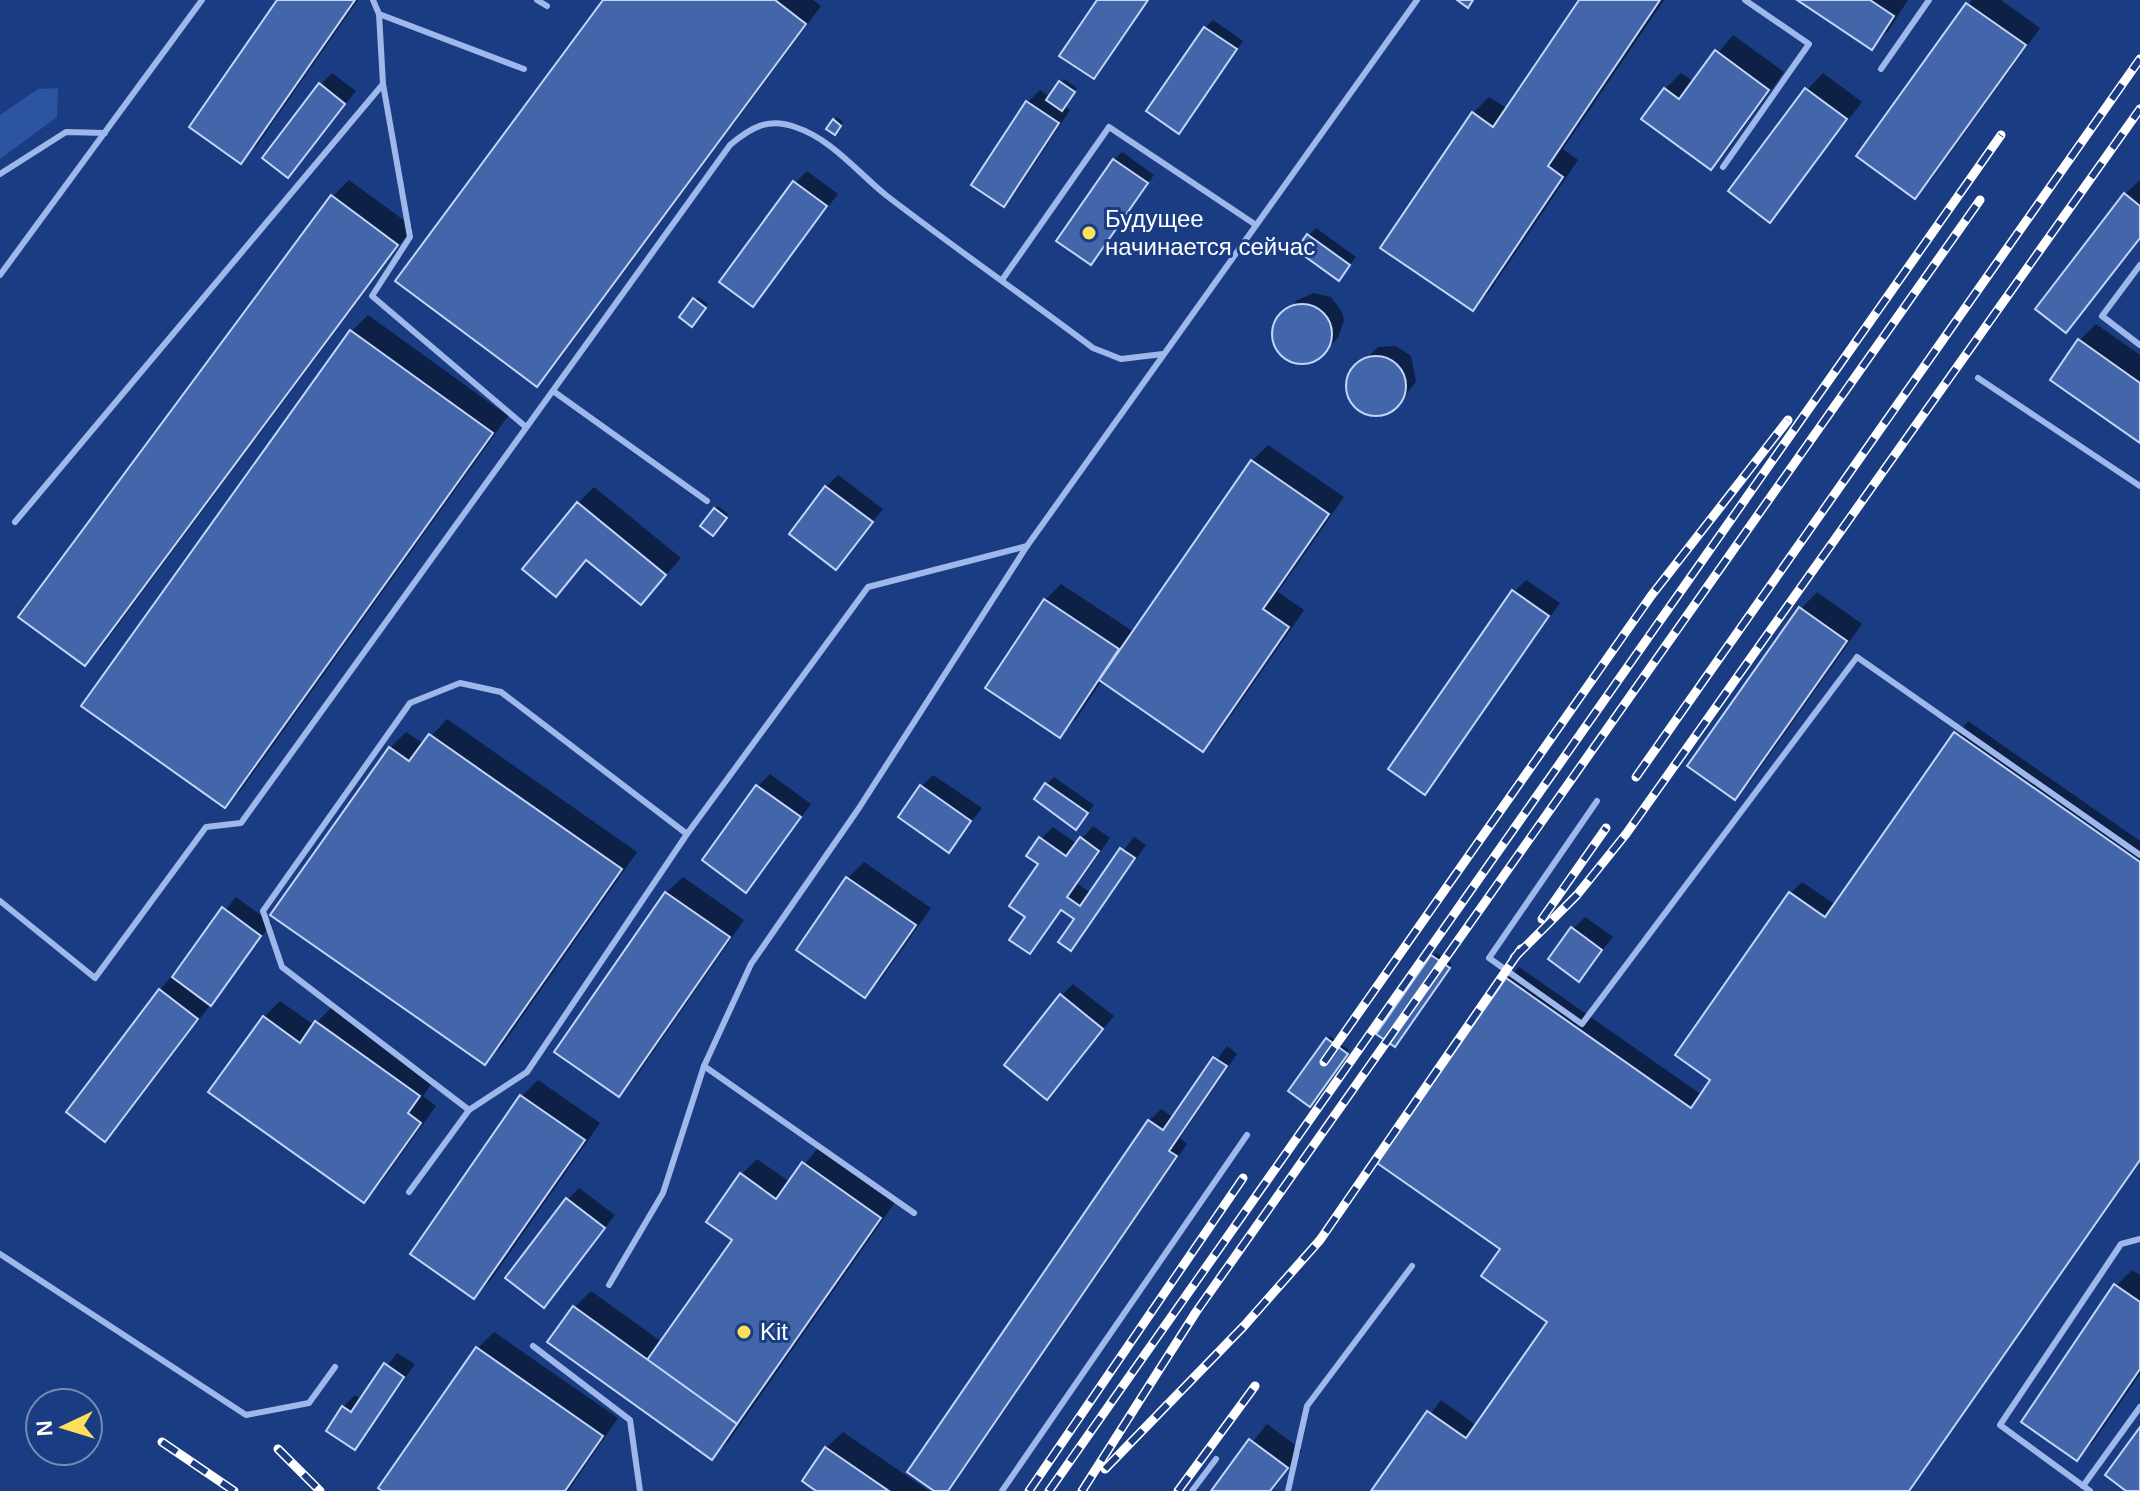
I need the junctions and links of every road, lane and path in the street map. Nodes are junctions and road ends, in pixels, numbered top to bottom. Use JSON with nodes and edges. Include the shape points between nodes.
{"nodes":[{"id":1,"x":202,"y":0,"type":"edge"},
{"id":2,"x":373,"y":0,"type":"edge"},
{"id":3,"x":537,"y":0,"type":"edge"},
{"id":4,"x":1417,"y":0,"type":"edge"},
{"id":5,"x":1745,"y":0,"type":"edge"},
{"id":6,"x":1929,"y":0,"type":"edge"},
{"id":7,"x":547,"y":6,"type":"dead end"},
{"id":8,"x":379,"y":14,"type":"junction"},
{"id":9,"x":524,"y":69,"type":"dead end"},
{"id":10,"x":1881,"y":69,"type":"dead end"},
{"id":11,"x":383,"y":84,"type":"junction"},
{"id":12,"x":105,"y":133,"type":"junction"},
{"id":13,"x":1723,"y":167,"type":"dead end"},
{"id":14,"x":0,"y":174,"type":"edge"},
{"id":15,"x":1256,"y":225,"type":"junction"},
{"id":16,"x":2140,"y":265,"type":"edge"},
{"id":17,"x":0,"y":275,"type":"edge"},
{"id":18,"x":1002,"y":280,"type":"junction"},
{"id":19,"x":2140,"y":345,"type":"edge"},
{"id":20,"x":1163,"y":354,"type":"junction"},
{"id":21,"x":1978,"y":378,"type":"dead end"},
{"id":22,"x":553,"y":391,"type":"junction"},
{"id":23,"x":526,"y":427,"type":"junction"},
{"id":24,"x":2140,"y":486,"type":"edge"},
{"id":25,"x":707,"y":501,"type":"dead end"},
{"id":26,"x":15,"y":522,"type":"dead end"},
{"id":27,"x":1027,"y":546,"type":"junction"},
{"id":28,"x":1597,"y":801,"type":"dead end"},
{"id":29,"x":687,"y":834,"type":"junction"},
{"id":30,"x":2140,"y":855,"type":"edge"},
{"id":31,"x":0,"y":901,"type":"edge"},
{"id":32,"x":704,"y":1066,"type":"junction"},
{"id":33,"x":469,"y":1110,"type":"junction"},
{"id":34,"x":1247,"y":1135,"type":"dead end"},
{"id":35,"x":409,"y":1192,"type":"dead end"},
{"id":36,"x":914,"y":1213,"type":"dead end"},
{"id":37,"x":2140,"y":1239,"type":"edge"},
{"id":38,"x":0,"y":1254,"type":"edge"},
{"id":39,"x":1412,"y":1266,"type":"dead end"},
{"id":40,"x":609,"y":1285,"type":"dead end"},
{"id":41,"x":533,"y":1346,"type":"dead end"},
{"id":42,"x":335,"y":1367,"type":"dead end"},
{"id":43,"x":2140,"y":1407,"type":"edge"},
{"id":44,"x":1216,"y":1459,"type":"dead end"},
{"id":45,"x":2087,"y":1489,"type":"edge"},
{"id":46,"x":640,"y":1491,"type":"edge"},
{"id":47,"x":1002,"y":1491,"type":"edge"},
{"id":48,"x":1192,"y":1491,"type":"edge"},
{"id":49,"x":1288,"y":1491,"type":"edge"}],
"edges":[{"from":1,"to":12,"type":"lane"},
{"from":2,"to":8,"type":"lane"},
{"from":3,"to":7,"type":"lane"},
{"from":4,"to":15,"type":"lane"},
{"from":5,"to":13,"type":"lane","via":[[1809,44]]},
{"from":6,"to":10,"type":"lane"},
{"from":8,"to":9,"type":"lane"},
{"from":8,"to":11,"type":"lane"},
{"from":11,"to":23,"type":"lane","via":[[410,237],[372,296]]},
{"from":11,"to":26,"type":"lane"},
{"from":12,"to":14,"type":"lane","via":[[66,132]]},
{"from":12,"to":17,"type":"lane"},
{"from":15,"to":18,"type":"lane","via":[[1109,127]]},
{"from":15,"to":20,"type":"lane"},
{"from":16,"to":19,"type":"lane","via":[[2102,316]]},
{"from":18,"to":20,"type":"lane","via":[[1093,348],[1121,359]]},
{"from":18,"to":22,"type":"lane","via":[[824,142],[795,127],[751,127],[730,145]]},
{"from":20,"to":27,"type":"lane"},
{"from":21,"to":24,"type":"lane"},
{"from":22,"to":23,"type":"lane"},
{"from":22,"to":25,"type":"lane"},
{"from":23,"to":31,"type":"lane","via":[[241,823],[206,827],[95,978]]},
{"from":27,"to":29,"type":"lane","via":[[868,587]]},
{"from":27,"to":32,"type":"lane","via":[[859,808],[751,964]]},
{"from":28,"to":30,"type":"lane","via":[[1489,958],[1582,1024],[1857,657]]},
{"from":29,"to":33,"type":"lane","via":[[527,1072]]},
{"from":29,"to":33,"type":"lane","via":[[501,692],[460,683],[410,703],[263,911],[282,967]]},
{"from":32,"to":36,"type":"lane"},
{"from":32,"to":40,"type":"lane","via":[[663,1193]]},
{"from":33,"to":35,"type":"lane"},
{"from":34,"to":47,"type":"lane"},
{"from":37,"to":45,"type":"lane","via":[[2121,1244],[2000,1425]]},
{"from":38,"to":42,"type":"lane","via":[[246,1415],[309,1403]]},
{"from":39,"to":49,"type":"lane","via":[[1307,1406]]},
{"from":41,"to":46,"type":"lane","via":[[630,1420]]},
{"from":43,"to":45,"type":"lane"},
{"from":44,"to":48,"type":"lane"}]}
